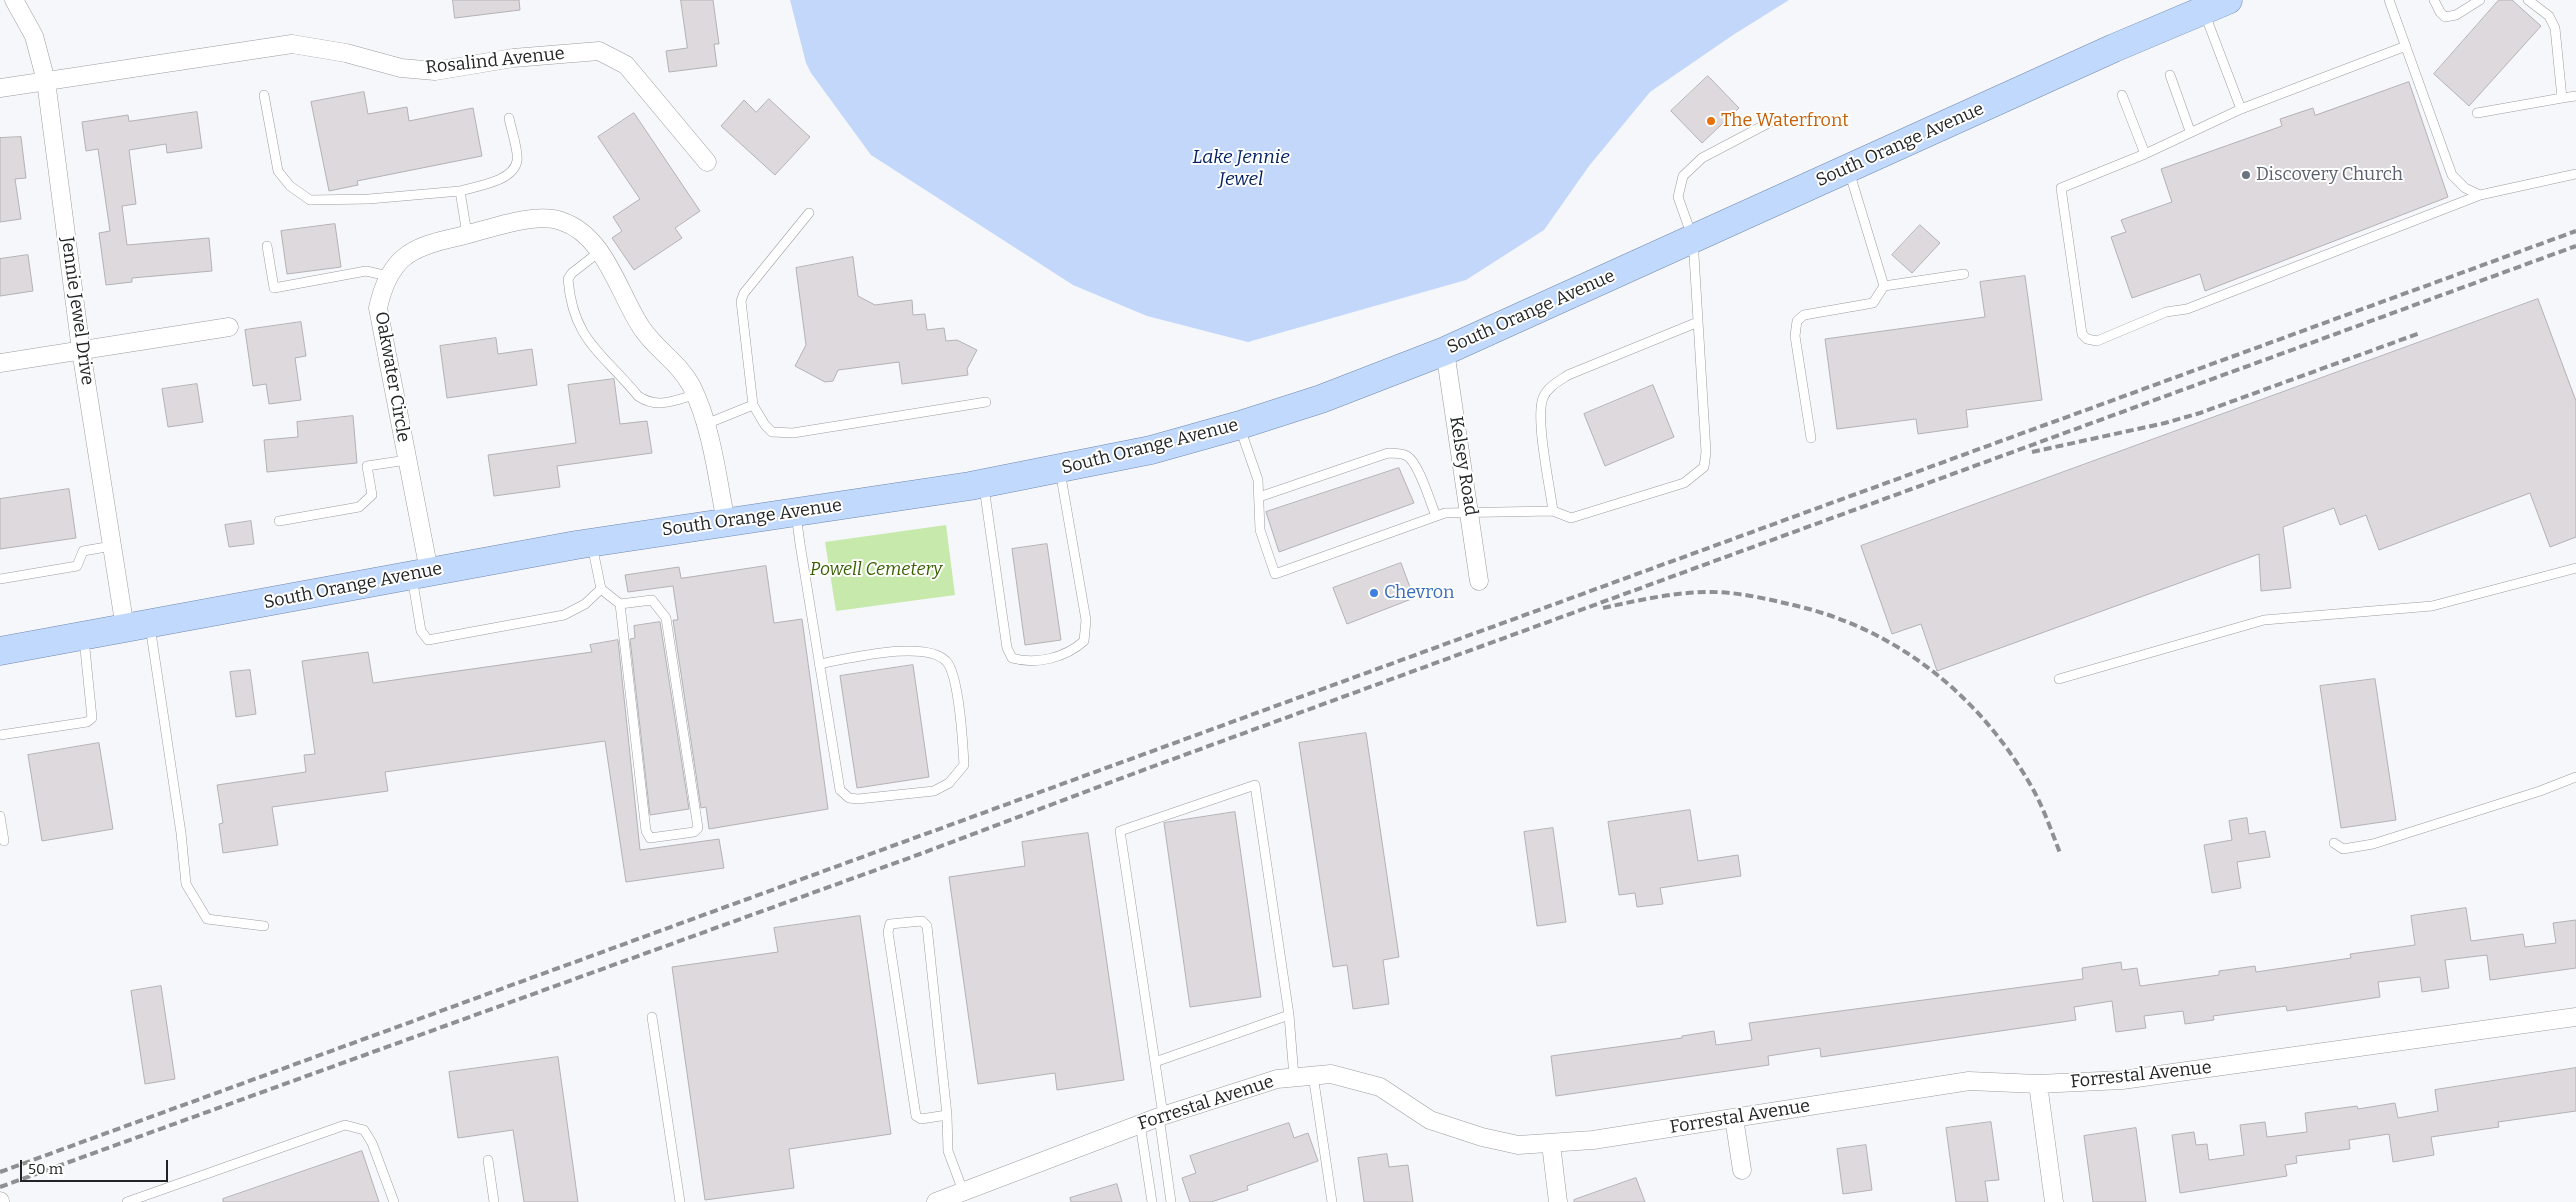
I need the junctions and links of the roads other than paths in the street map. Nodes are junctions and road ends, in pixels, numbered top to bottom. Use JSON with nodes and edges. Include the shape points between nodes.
{"nodes":[{"id":1,"x":14,"y":0,"type":"edge"},
{"id":2,"x":2228,"y":0,"type":"edge"},
{"id":3,"x":2389,"y":0,"type":"edge"},
{"id":4,"x":2434,"y":0,"type":"edge"},
{"id":5,"x":2480,"y":0,"type":"edge"},
{"id":6,"x":2528,"y":0,"type":"edge"},
{"id":7,"x":2203,"y":9,"type":"junction"},
{"id":8,"x":2406,"y":46,"type":"junction"},
{"id":9,"x":2170,"y":75,"type":"dead end"},
{"id":10,"x":46,"y":81,"type":"junction"},
{"id":11,"x":0,"y":88,"type":"edge"},
{"id":12,"x":264,"y":95,"type":"dead end"},
{"id":13,"x":2122,"y":95,"type":"dead end"},
{"id":14,"x":2576,"y":96,"type":"edge"},
{"id":15,"x":2562,"y":98,"type":"junction"},
{"id":16,"x":2241,"y":109,"type":"junction"},
{"id":17,"x":2477,"y":113,"type":"dead end"},
{"id":18,"x":509,"y":118,"type":"dead end"},
{"id":19,"x":1776,"y":119,"type":"dead end"},
{"id":20,"x":2190,"y":131,"type":"junction"},
{"id":21,"x":2145,"y":154,"type":"junction"},
{"id":22,"x":707,"y":162,"type":"dead end"},
{"id":23,"x":1848,"y":168,"type":"junction"},
{"id":24,"x":2576,"y":174,"type":"edge"},
{"id":25,"x":460,"y":191,"type":"junction"},
{"id":26,"x":2480,"y":195,"type":"junction"},
{"id":27,"x":809,"y":213,"type":"dead end"},
{"id":28,"x":467,"y":234,"type":"junction"},
{"id":29,"x":1693,"y":239,"type":"junction"},
{"id":30,"x":267,"y":246,"type":"dead end"},
{"id":31,"x":598,"y":252,"type":"junction"},
{"id":32,"x":1964,"y":274,"type":"dead end"},
{"id":33,"x":388,"y":276,"type":"junction"},
{"id":34,"x":1884,"y":286,"type":"junction"},
{"id":35,"x":1698,"y":322,"type":"junction"},
{"id":36,"x":229,"y":327,"type":"dead end"},
{"id":37,"x":81,"y":350,"type":"junction"},
{"id":38,"x":1445,"y":351,"type":"junction"},
{"id":39,"x":0,"y":363,"type":"edge"},
{"id":40,"x":694,"y":395,"type":"junction"},
{"id":41,"x":986,"y":402,"type":"dead end"},
{"id":42,"x":754,"y":405,"type":"junction"},
{"id":43,"x":706,"y":424,"type":"junction"},
{"id":44,"x":1240,"y":425,"type":"junction"},
{"id":45,"x":1811,"y":438,"type":"dead end"},
{"id":46,"x":407,"y":460,"type":"junction"},
{"id":47,"x":1060,"y":470,"type":"junction"},
{"id":48,"x":984,"y":484,"type":"junction"},
{"id":49,"x":1259,"y":497,"type":"junction"},
{"id":50,"x":1553,"y":511,"type":"junction"},
{"id":51,"x":796,"y":512,"type":"junction"},
{"id":52,"x":1470,"y":512,"type":"junction"},
{"id":53,"x":1436,"y":516,"type":"junction"},
{"id":54,"x":279,"y":521,"type":"dead end"},
{"id":55,"x":726,"y":522,"type":"junction"},
{"id":56,"x":592,"y":542,"type":"junction"},
{"id":57,"x":112,"y":546,"type":"junction"},
{"id":58,"x":2576,"y":568,"type":"edge"},
{"id":59,"x":420,"y":573,"type":"junction"},
{"id":60,"x":0,"y":579,"type":"edge"},
{"id":61,"x":1479,"y":581,"type":"dead end"},
{"id":62,"x":601,"y":589,"type":"junction"},
{"id":63,"x":620,"y":604,"type":"junction"},
{"id":64,"x":138,"y":626,"type":"junction"},
{"id":65,"x":84,"y":636,"type":"junction"},
{"id":66,"x":0,"y":651,"type":"edge"},
{"id":67,"x":820,"y":664,"type":"junction"},
{"id":68,"x":2059,"y":679,"type":"dead end"},
{"id":69,"x":0,"y":735,"type":"edge"},
{"id":70,"x":2576,"y":777,"type":"edge"},
{"id":71,"x":0,"y":816,"type":"edge"},
{"id":72,"x":4,"y":841,"type":"dead end"},
{"id":73,"x":2334,"y":842,"type":"dead end"},
{"id":74,"x":264,"y":926,"type":"dead end"},
{"id":75,"x":1289,"y":1015,"type":"junction"},
{"id":76,"x":652,"y":1017,"type":"dead end"},
{"id":77,"x":2576,"y":1017,"type":"edge"},
{"id":78,"x":1155,"y":1062,"type":"junction"},
{"id":79,"x":1313,"y":1075,"type":"junction"},
{"id":80,"x":1294,"y":1077,"type":"junction"},
{"id":81,"x":2038,"y":1084,"type":"junction"},
{"id":82,"x":947,"y":1115,"type":"junction"},
{"id":83,"x":1161,"y":1116,"type":"junction"},
{"id":84,"x":1734,"y":1118,"type":"junction"},
{"id":85,"x":1140,"y":1124,"type":"junction"},
{"id":86,"x":1551,"y":1144,"type":"junction"},
{"id":87,"x":488,"y":1160,"type":"dead end"},
{"id":88,"x":1742,"y":1170,"type":"dead end"},
{"id":89,"x":963,"y":1191,"type":"junction"},
{"id":90,"x":151,"y":1198,"type":"edge"},
{"id":91,"x":127,"y":1202,"type":"edge"},
{"id":92,"x":394,"y":1202,"type":"edge"},
{"id":93,"x":494,"y":1202,"type":"edge"},
{"id":94,"x":680,"y":1202,"type":"edge"},
{"id":95,"x":936,"y":1202,"type":"edge"},
{"id":96,"x":1152,"y":1202,"type":"edge"},
{"id":97,"x":1170,"y":1202,"type":"edge"},
{"id":98,"x":1332,"y":1202,"type":"edge"},
{"id":99,"x":1558,"y":1202,"type":"edge"},
{"id":100,"x":2054,"y":1202,"type":"edge"}],
"edges":[{"from":1,"to":10,"type":"street","name":"Jennie Jewel Drive","via":[[34,36]]},
{"from":2,"to":7,"type":"main road","name":"South Orange Avenue"},
{"from":3,"to":8,"type":"lane"},
{"from":4,"to":5,"type":"lane","via":[[2446,17],[2456,15]]},
{"from":6,"to":15,"type":"lane","via":[[2550,16],[2555,28]]},
{"from":7,"to":16,"type":"lane"},
{"from":7,"to":23,"type":"main road","name":"South Orange Avenue"},
{"from":8,"to":16,"type":"lane"},
{"from":8,"to":26,"type":"lane","via":[[2452,175],[2465,188]]},
{"from":9,"to":20,"type":"lane"},
{"from":10,"to":11,"type":"street","name":"Rosalind Avenue"},
{"from":10,"to":22,"type":"street","name":"Rosalind Avenue","via":[[292,44],[346,52],[401,68],[435,71],[513,58],[599,51],[626,65]]},
{"from":10,"to":37,"type":"street","name":"Jennie Jewel Drive"},
{"from":12,"to":25,"type":"lane","via":[[278,171],[290,186],[310,200],[369,199]]},
{"from":13,"to":21,"type":"lane"},
{"from":14,"to":15,"type":"lane"},
{"from":15,"to":17,"type":"lane"},
{"from":16,"to":20,"type":"lane"},
{"from":18,"to":25,"type":"lane","via":[[517,160],[512,172]]},
{"from":19,"to":29,"type":"lane","via":[[1702,158],[1683,176],[1678,197]]},
{"from":20,"to":21,"type":"lane"},
{"from":21,"to":26,"type":"lane","via":[[2061,188],[2082,334],[2087,340],[2097,341],[2166,312],[2187,309]]},
{"from":23,"to":29,"type":"main road","name":"South Orange Avenue"},
{"from":23,"to":34,"type":"lane"},
{"from":24,"to":26,"type":"lane"},
{"from":25,"to":28,"type":"lane"},
{"from":27,"to":42,"type":"lane","via":[[744,293],[741,301]]},
{"from":28,"to":31,"type":"street","name":"Oakwater Circle","via":[[531,219],[560,220],[578,229]]},
{"from":28,"to":33,"type":"street","name":"Oakwater Circle","via":[[428,243],[409,252]]},
{"from":29,"to":35,"type":"lane"},
{"from":29,"to":38,"type":"main road","name":"South Orange Avenue"},
{"from":30,"to":33,"type":"lane","via":[[274,288],[366,271]]},
{"from":31,"to":40,"type":"street","name":"Oakwater Circle","via":[[641,328],[678,365]]},
{"from":31,"to":40,"type":"lane","via":[[568,279],[574,317],[580,331],[638,396],[649,403],[660,404]]},
{"from":32,"to":34,"type":"lane"},
{"from":33,"to":46,"type":"street","name":"Oakwater Circle","via":[[378,308]]},
{"from":34,"to":45,"type":"lane","via":[[1873,303],[1804,316],[1798,321],[1795,336]]},
{"from":35,"to":50,"type":"lane","via":[[1568,375],[1552,385],[1542,398],[1541,419]]},
{"from":35,"to":50,"type":"lane","via":[[1706,452],[1704,467],[1684,484],[1609,507],[1571,518]]},
{"from":36,"to":37,"type":"street"},
{"from":37,"to":39,"type":"street"},
{"from":37,"to":57,"type":"street","name":"Jennie Jewel Drive"},
{"from":38,"to":44,"type":"main road","name":"South Orange Avenue","via":[[1320,399]]},
{"from":38,"to":52,"type":"street","name":"Kelsey Road"},
{"from":40,"to":43,"type":"street","name":"Oakwater Circle"},
{"from":41,"to":42,"type":"lane","via":[[780,434],[764,425]]},
{"from":42,"to":43,"type":"lane"},
{"from":43,"to":55,"type":"street","name":"Oakwater Circle"},
{"from":44,"to":47,"type":"main road","name":"South Orange Avenue","via":[[1151,450]]},
{"from":44,"to":49,"type":"lane","via":[[1258,480]]},
{"from":46,"to":54,"type":"lane","via":[[367,466],[372,495],[359,507]]},
{"from":46,"to":59,"type":"street","name":"Oakwater Circle"},
{"from":47,"to":48,"type":"main road","name":"South Orange Avenue"},
{"from":47,"to":48,"type":"lane","via":[[1086,620],[1084,641],[1072,652],[1049,658],[1024,661],[1012,658],[1007,648]]},
{"from":48,"to":51,"type":"main road","name":"South Orange Avenue"},
{"from":49,"to":53,"type":"lane","via":[[1388,454],[1398,454],[1407,455],[1414,463]]},
{"from":49,"to":53,"type":"lane","via":[[1260,530],[1275,574]]},
{"from":50,"to":52,"type":"lane"},
{"from":51,"to":55,"type":"main road","name":"South Orange Avenue"},
{"from":51,"to":67,"type":"lane"},
{"from":52,"to":53,"type":"lane"},
{"from":52,"to":61,"type":"street","name":"Kelsey Road"},
{"from":55,"to":56,"type":"main road","name":"South Orange Avenue"},
{"from":56,"to":59,"type":"main road","name":"South Orange Avenue"},
{"from":56,"to":62,"type":"lane"},
{"from":57,"to":60,"type":"lane","via":[[83,551],[77,566]]},
{"from":57,"to":64,"type":"street","name":"Jennie Jewel Drive"},
{"from":58,"to":68,"type":"lane","via":[[2432,606],[2264,620]]},
{"from":59,"to":62,"type":"lane","via":[[421,631],[428,640],[564,615],[585,604]]},
{"from":59,"to":64,"type":"main road","name":"South Orange Avenue"},
{"from":62,"to":63,"type":"lane"},
{"from":63,"to":63,"type":"lane","via":[[652,600],[666,618],[698,828],[694,832],[650,838],[646,831]]},
{"from":64,"to":65,"type":"main road","name":"South Orange Avenue"},
{"from":64,"to":74,"type":"lane","via":[[181,832],[186,884],[207,920]]},
{"from":65,"to":66,"type":"main road","name":"South Orange Avenue"},
{"from":65,"to":69,"type":"lane","via":[[92,718],[88,722]]},
{"from":67,"to":67,"type":"lane","via":[[840,790],[849,798],[934,791],[949,784],[964,765],[952,672],[946,660],[932,652],[904,651]]},
{"from":70,"to":73,"type":"lane","via":[[2540,792],[2373,844],[2343,848]]},
{"from":71,"to":72,"type":"lane"},
{"from":75,"to":78,"type":"lane"},
{"from":75,"to":78,"type":"lane","via":[[1256,785],[1120,831]]},
{"from":75,"to":80,"type":"lane"},
{"from":76,"to":94,"type":"lane"},
{"from":77,"to":81,"type":"street","name":"Forrestal Avenue","via":[[2122,1080]]},
{"from":78,"to":83,"type":"lane"},
{"from":79,"to":80,"type":"street","name":"Forrestal Avenue"},
{"from":79,"to":86,"type":"street","name":"Forrestal Avenue","via":[[1331,1074],[1380,1087],[1430,1120],[1482,1138],[1518,1145]]},
{"from":79,"to":98,"type":"lane"},
{"from":80,"to":83,"type":"street","name":"Forrestal Avenue","via":[[1277,1079]]},
{"from":81,"to":84,"type":"street","name":"Forrestal Avenue","via":[[1968,1081]]},
{"from":81,"to":100,"type":"street"},
{"from":82,"to":82,"type":"lane","via":[[926,926],[922,921],[890,924],[888,932],[916,1116],[921,1119]]},
{"from":82,"to":89,"type":"lane","via":[[948,1151]]},
{"from":83,"to":85,"type":"street","name":"Forrestal Avenue"},
{"from":83,"to":97,"type":"lane"},
{"from":84,"to":86,"type":"street","name":"Forrestal Avenue"},
{"from":84,"to":88,"type":"street"},
{"from":85,"to":89,"type":"street","name":"Forrestal Avenue"},
{"from":85,"to":96,"type":"lane"},
{"from":86,"to":99,"type":"street"},
{"from":87,"to":93,"type":"lane"},
{"from":89,"to":95,"type":"street","name":"Forrestal Avenue"},
{"from":90,"to":91,"type":"lane"},
{"from":90,"to":92,"type":"lane","via":[[345,1125],[364,1130]]}]}
